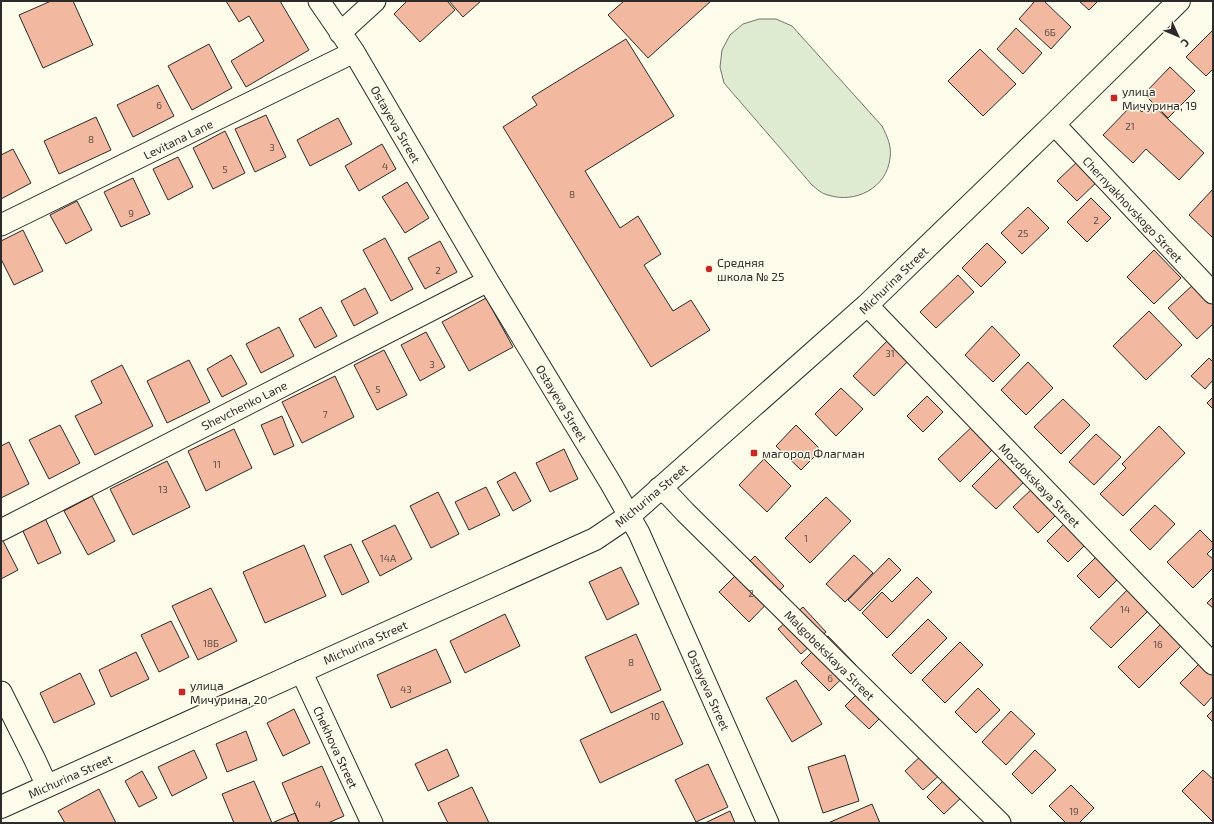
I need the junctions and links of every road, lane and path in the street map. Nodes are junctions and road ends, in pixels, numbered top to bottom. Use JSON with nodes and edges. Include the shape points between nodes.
{"nodes":[{"id":1,"x":319,"y":1,"type":"edge"},
{"id":2,"x":376,"y":1,"type":"edge"},
{"id":3,"x":1179,"y":1,"type":"edge"},
{"id":4,"x":340,"y":33,"type":"junction"},
{"id":5,"x":354,"y":52,"type":"junction"},
{"id":6,"x":1054,"y":124,"type":"junction"},
{"id":7,"x":1,"y":225,"type":"edge"},
{"id":8,"x":488,"y":281,"type":"junction"},
{"id":9,"x":1213,"y":293,"type":"edge"},
{"id":10,"x":867,"y":305,"type":"junction"},
{"id":11,"x":660,"y":488,"type":"junction"},
{"id":12,"x":629,"y":516,"type":"junction"},
{"id":13,"x":1,"y":530,"type":"edge"},
{"id":14,"x":1213,"y":664,"type":"edge"},
{"id":15,"x":301,"y":671,"type":"junction"},
{"id":16,"x":1,"y":692,"type":"edge"},
{"id":17,"x":47,"y":786,"type":"junction"},
{"id":18,"x":1,"y":807,"type":"edge"},
{"id":19,"x":372,"y":823,"type":"edge"},
{"id":20,"x":768,"y":823,"type":"edge"},
{"id":21,"x":1000,"y":823,"type":"edge"}],
"edges":[{"from":1,"to":4,"type":"street","name":"Ostayeva Street"},
{"from":2,"to":4,"type":"street"},
{"from":3,"to":6,"type":"street","name":"Michurina Street"},
{"from":4,"to":5,"type":"street","name":"Ostayeva Street"},
{"from":5,"to":7,"type":"street","name":"Levitana Lane"},
{"from":5,"to":8,"type":"street","name":"Ostayeva Street"},
{"from":6,"to":9,"type":"street","name":"Chernyakhovskogo Street"},
{"from":6,"to":10,"type":"street","name":"Michurina Street"},
{"from":8,"to":12,"type":"street","name":"Ostayeva Street"},
{"from":8,"to":13,"type":"street","name":"Shevchenko Lane"},
{"from":10,"to":11,"type":"street","name":"Michurina Street"},
{"from":10,"to":14,"type":"street","name":"Mozdokskaya Street"},
{"from":11,"to":12,"type":"street","name":"Michurina Street"},
{"from":11,"to":21,"type":"street","name":"Malgobekskaya Street"},
{"from":12,"to":15,"type":"street","name":"Michurina Street","via":[[595,540]]},
{"from":12,"to":20,"type":"street","name":"Ostayeva Street","via":[[645,545]]},
{"from":15,"to":17,"type":"street","name":"Michurina Street"},
{"from":15,"to":19,"type":"street","name":"Chekhova Street"},
{"from":16,"to":17,"type":"street"},
{"from":17,"to":18,"type":"street","name":"Michurina Street"}]}
